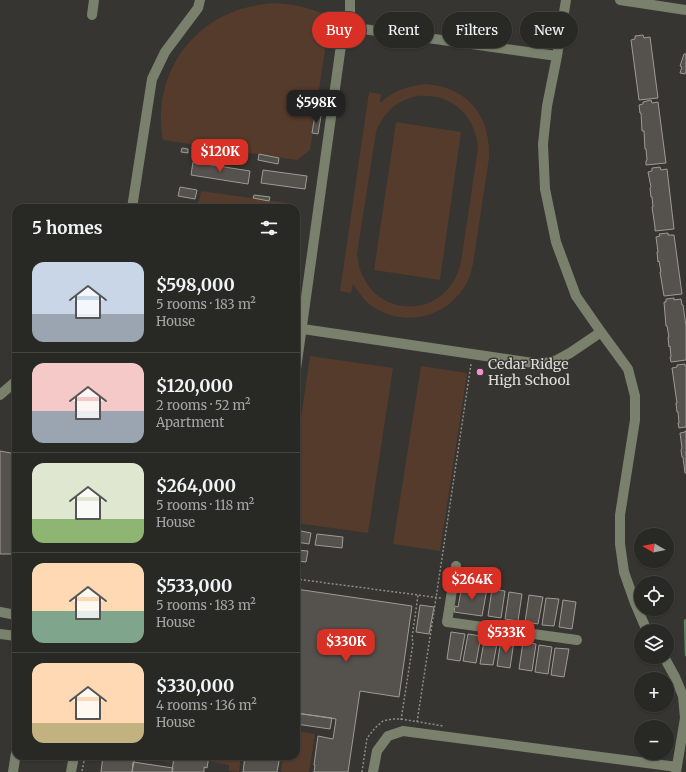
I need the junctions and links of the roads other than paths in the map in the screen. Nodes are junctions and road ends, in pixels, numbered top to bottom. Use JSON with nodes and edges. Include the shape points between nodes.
{"nodes":[{"id":1,"x":94,"y":0,"type":"edge"},
{"id":2,"x":200,"y":0,"type":"edge"},
{"id":3,"x":350,"y":0,"type":"edge"},
{"id":4,"x":566,"y":0,"type":"edge"},
{"id":5,"x":620,"y":0,"type":"edge"},
{"id":6,"x":686,"y":10,"type":"edge"},
{"id":7,"x":350,"y":12,"type":"edge"},
{"id":8,"x":92,"y":15,"type":"dead end"},
{"id":9,"x":366,"y":29,"type":"edge"},
{"id":10,"x":340,"y":48,"type":"edge"},
{"id":11,"x":557,"y":56,"type":"junction"},
{"id":12,"x":133,"y":204,"type":"edge"},
{"id":13,"x":300,"y":321,"type":"edge"},
{"id":14,"x":300,"y":328,"type":"edge"},
{"id":15,"x":601,"y":332,"type":"junction"},
{"id":16,"x":12,"y":384,"type":"edge"},
{"id":17,"x":0,"y":395,"type":"edge"},
{"id":18,"x":456,"y":566,"type":"dead end"},
{"id":19,"x":0,"y":612,"type":"edge"},
{"id":20,"x":12,"y":614,"type":"edge"},
{"id":21,"x":644,"y":624,"type":"edge"},
{"id":22,"x":0,"y":634,"type":"edge"},
{"id":23,"x":12,"y":636,"type":"edge"},
{"id":24,"x":577,"y":640,"type":"dead end"},
{"id":25,"x":668,"y":664,"type":"edge"},
{"id":26,"x":15,"y":760,"type":"edge"},
{"id":27,"x":74,"y":760,"type":"edge"},
{"id":28,"x":677,"y":769,"type":"edge"},
{"id":29,"x":13,"y":772,"type":"edge"},
{"id":30,"x":72,"y":772,"type":"edge"},
{"id":31,"x":373,"y":772,"type":"edge"}],
"edges":[{"from":1,"to":8,"type":"street"},
{"from":2,"to":12,"type":"street","via":[[198,8],[165,52],[152,79]]},
{"from":3,"to":7,"type":"street"},
{"from":4,"to":11,"type":"street"},
{"from":5,"to":6,"type":"street"},
{"from":9,"to":11,"type":"street"},
{"from":10,"to":13,"type":"street"},
{"from":11,"to":15,"type":"street","via":[[547,106],[543,144],[545,189],[556,242],[576,296]]},
{"from":14,"to":15,"type":"street","via":[[540,364],[557,360]]},
{"from":15,"to":21,"type":"street","via":[[628,369],[635,396],[635,420],[620,515],[620,544],[624,572]]},
{"from":16,"to":17,"type":"street"},
{"from":18,"to":24,"type":"street","via":[[448,622]]},
{"from":19,"to":20,"type":"street"},
{"from":22,"to":23,"type":"street"},
{"from":25,"to":28,"type":"street","via":[[683,696],[685,718]]},
{"from":26,"to":29,"type":"street"},
{"from":27,"to":30,"type":"street"},
{"from":28,"to":31,"type":"street","via":[[403,731],[388,736],[377,751]]}]}
